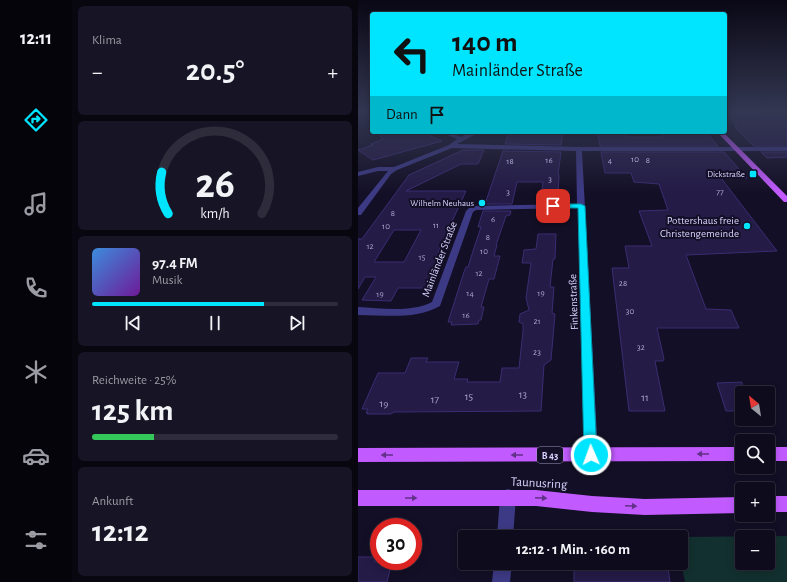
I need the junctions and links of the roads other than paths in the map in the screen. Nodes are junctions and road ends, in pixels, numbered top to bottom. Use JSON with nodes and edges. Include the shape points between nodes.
{"nodes":[{"id":1,"x":461,"y":139,"type":"edge"},
{"id":2,"x":727,"y":139,"type":"edge"},
{"id":3,"x":451,"y":146,"type":"junction"},
{"id":4,"x":579,"y":149,"type":"junction"},
{"id":5,"x":787,"y":149,"type":"edge"},
{"id":6,"x":738,"y":150,"type":"junction"},
{"id":7,"x":395,"y":169,"type":"junction"},
{"id":8,"x":358,"y":174,"type":"edge"},
{"id":9,"x":787,"y":200,"type":"edge"},
{"id":10,"x":581,"y":206,"type":"junction"},
{"id":11,"x":358,"y":212,"type":"edge"},
{"id":12,"x":358,"y":311,"type":"edge"},
{"id":13,"x":735,"y":454,"type":"edge"},
{"id":14,"x":775,"y":454,"type":"edge"},
{"id":15,"x":787,"y":454,"type":"edge"},
{"id":16,"x":358,"y":455,"type":"edge"},
{"id":17,"x":591,"y":455,"type":"junction"},
{"id":18,"x":508,"y":497,"type":"junction"},
{"id":19,"x":358,"y":498,"type":"edge"},
{"id":20,"x":775,"y":504,"type":"edge"},
{"id":21,"x":787,"y":504,"type":"edge"},
{"id":22,"x":735,"y":505,"type":"edge"},
{"id":23,"x":506,"y":530,"type":"edge"},
{"id":24,"x":502,"y":570,"type":"edge"},
{"id":25,"x":501,"y":582,"type":"edge"}],
"edges":[{"from":1,"to":3,"type":"street"},
{"from":2,"to":6,"type":"main road"},
{"from":3,"to":4,"type":"street"},
{"from":3,"to":7,"type":"street"},
{"from":4,"to":6,"type":"street"},
{"from":4,"to":10,"type":"street","name":"Finkenstraße"},
{"from":5,"to":6,"type":"street"},
{"from":6,"to":9,"type":"main road"},
{"from":7,"to":8,"type":"street","via":[[378,169]]},
{"from":7,"to":11,"type":"street"},
{"from":10,"to":12,"type":"street","name":"Mainländer Straße","via":[[474,208],[470,211],[436,304],[421,311]]},
{"from":10,"to":17,"type":"street","name":"Finkenstraße"},
{"from":13,"to":17,"type":"main road","number":"B 43","one_way":true},
{"from":14,"to":15,"type":"main road"},
{"from":17,"to":16,"type":"main road","number":"B 43","one_way":true},
{"from":19,"to":18,"type":"main road","name":"Taunusring","one_way":true},
{"from":18,"to":22,"type":"main road","name":"Taunusring","one_way":true,"via":[[645,507]]},
{"from":18,"to":23,"type":"street"},
{"from":20,"to":21,"type":"main road"},
{"from":24,"to":25,"type":"street"}]}
